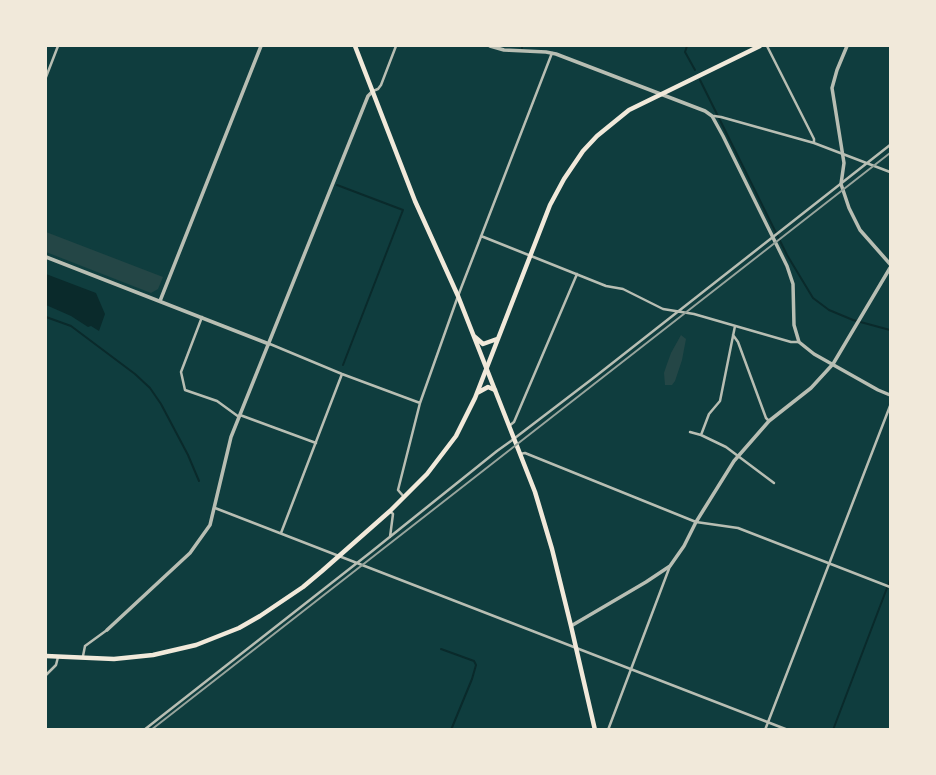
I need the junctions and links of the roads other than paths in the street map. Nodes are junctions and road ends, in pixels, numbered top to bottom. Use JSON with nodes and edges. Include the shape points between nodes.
{"nodes":[{"id":1,"x":58,"y":46,"type":"edge"},
{"id":2,"x":261,"y":46,"type":"edge"},
{"id":3,"x":355,"y":46,"type":"edge"},
{"id":4,"x":396,"y":46,"type":"edge"},
{"id":5,"x":491,"y":46,"type":"edge"},
{"id":6,"x":760,"y":46,"type":"edge"},
{"id":7,"x":767,"y":46,"type":"edge"},
{"id":8,"x":847,"y":46,"type":"edge"},
{"id":9,"x":519,"y":48,"type":"edge"},
{"id":10,"x":552,"y":53,"type":"junction"},
{"id":11,"x":46,"y":77,"type":"edge"},
{"id":12,"x":373,"y":91,"type":"junction"},
{"id":13,"x":660,"y":94,"type":"junction"},
{"id":14,"x":712,"y":116,"type":"junction"},
{"id":15,"x":814,"y":143,"type":"junction"},
{"id":16,"x":891,"y":145,"type":"edge"},
{"id":17,"x":842,"y":153,"type":"junction"},
{"id":18,"x":868,"y":163,"type":"junction"},
{"id":19,"x":891,"y":172,"type":"edge"},
{"id":20,"x":841,"y":184,"type":"junction"},
{"id":21,"x":481,"y":236,"type":"junction"},
{"id":22,"x":773,"y":237,"type":"junction"},
{"id":23,"x":531,"y":256,"type":"junction"},
{"id":24,"x":46,"y":257,"type":"edge"},
{"id":25,"x":891,"y":266,"type":"edge"},
{"id":26,"x":577,"y":274,"type":"junction"},
{"id":27,"x":458,"y":296,"type":"junction"},
{"id":28,"x":160,"y":301,"type":"junction"},
{"id":29,"x":676,"y":312,"type":"junction"},
{"id":30,"x":202,"y":317,"type":"junction"},
{"id":31,"x":735,"y":326,"type":"junction"},
{"id":32,"x":733,"y":335,"type":"junction"},
{"id":33,"x":475,"y":337,"type":"junction"},
{"id":34,"x":498,"y":339,"type":"junction"},
{"id":35,"x":799,"y":342,"type":"junction"},
{"id":36,"x":269,"y":344,"type":"junction"},
{"id":37,"x":832,"y":364,"type":"junction"},
{"id":38,"x":486,"y":366,"type":"junction"},
{"id":39,"x":342,"y":374,"type":"junction"},
{"id":40,"x":495,"y":390,"type":"junction"},
{"id":41,"x":477,"y":393,"type":"junction"},
{"id":42,"x":891,"y":395,"type":"edge"},
{"id":43,"x":420,"y":403,"type":"junction"},
{"id":44,"x":891,"y":406,"type":"edge"},
{"id":45,"x":240,"y":416,"type":"junction"},
{"id":46,"x":769,"y":421,"type":"junction"},
{"id":47,"x":509,"y":426,"type":"junction"},
{"id":48,"x":691,"y":432,"type":"dead end"},
{"id":49,"x":701,"y":435,"type":"junction"},
{"id":50,"x":514,"y":439,"type":"junction"},
{"id":51,"x":316,"y":443,"type":"junction"},
{"id":52,"x":520,"y":454,"type":"junction"},
{"id":53,"x":739,"y":456,"type":"junction"},
{"id":54,"x":774,"y":483,"type":"dead end"},
{"id":55,"x":404,"y":497,"type":"junction"},
{"id":56,"x":215,"y":508,"type":"junction"},
{"id":57,"x":390,"y":511,"type":"junction"},
{"id":58,"x":696,"y":522,"type":"junction"},
{"id":59,"x":281,"y":533,"type":"junction"},
{"id":60,"x":390,"y":537,"type":"junction"},
{"id":61,"x":340,"y":556,"type":"junction"},
{"id":62,"x":830,"y":562,"type":"junction"},
{"id":63,"x":357,"y":563,"type":"junction"},
{"id":64,"x":670,"y":566,"type":"junction"},
{"id":65,"x":891,"y":587,"type":"edge"},
{"id":66,"x":572,"y":626,"type":"junction"},
{"id":67,"x":107,"y":630,"type":"joint"},
{"id":68,"x":577,"y":647,"type":"junction"},
{"id":69,"x":46,"y":656,"type":"edge"},
{"id":70,"x":58,"y":657,"type":"junction"},
{"id":71,"x":82,"y":659,"type":"junction"},
{"id":72,"x":631,"y":669,"type":"junction"},
{"id":73,"x":46,"y":675,"type":"edge"},
{"id":74,"x":768,"y":722,"type":"junction"},
{"id":75,"x":144,"y":730,"type":"edge"},
{"id":76,"x":595,"y":730,"type":"edge"},
{"id":77,"x":608,"y":730,"type":"edge"},
{"id":78,"x":765,"y":730,"type":"edge"},
{"id":79,"x":788,"y":730,"type":"edge"}],
"edges":[{"from":1,"to":11,"type":"street"},
{"from":2,"to":28,"type":"street"},
{"from":3,"to":12,"type":"main road"},
{"from":4,"to":12,"type":"street","via":[[379,89]]},
{"from":5,"to":9,"type":"street"},
{"from":6,"to":13,"type":"main road"},
{"from":7,"to":15,"type":"street"},
{"from":8,"to":17,"type":"street","via":[[832,88]]},
{"from":9,"to":10,"type":"street"},
{"from":10,"to":13,"type":"street"},
{"from":10,"to":21,"type":"street"},
{"from":12,"to":27,"type":"main road"},
{"from":12,"to":36,"type":"street"},
{"from":13,"to":14,"type":"street"},
{"from":13,"to":23,"type":"main road","via":[[629,110],[583,151],[550,205]]},
{"from":14,"to":15,"type":"street"},
{"from":14,"to":22,"type":"street"},
{"from":15,"to":17,"type":"street"},
{"from":16,"to":18,"type":"street"},
{"from":17,"to":18,"type":"street"},
{"from":17,"to":20,"type":"street"},
{"from":18,"to":19,"type":"street"},
{"from":18,"to":20,"type":"street"},
{"from":20,"to":22,"type":"street"},
{"from":20,"to":25,"type":"street","via":[[860,230]]},
{"from":21,"to":23,"type":"street"},
{"from":21,"to":27,"type":"street"},
{"from":22,"to":29,"type":"street"},
{"from":22,"to":35,"type":"street","via":[[793,284]]},
{"from":23,"to":26,"type":"street"},
{"from":23,"to":34,"type":"main road"},
{"from":24,"to":28,"type":"street"},
{"from":25,"to":37,"type":"street"},
{"from":26,"to":29,"type":"street"},
{"from":26,"to":47,"type":"street"},
{"from":27,"to":33,"type":"main road"},
{"from":27,"to":43,"type":"street"},
{"from":28,"to":30,"type":"street"},
{"from":29,"to":31,"type":"street"},
{"from":29,"to":50,"type":"street"},
{"from":30,"to":36,"type":"street"},
{"from":30,"to":45,"type":"street","via":[[181,372],[186,390],[217,401]]},
{"from":31,"to":32,"type":"street"},
{"from":31,"to":35,"type":"street"},
{"from":32,"to":46,"type":"street"},
{"from":32,"to":49,"type":"street","via":[[720,401]]},
{"from":33,"to":34,"type":"main road","via":[[483,344]]},
{"from":33,"to":38,"type":"main road"},
{"from":34,"to":38,"type":"main road"},
{"from":35,"to":37,"type":"street"},
{"from":36,"to":39,"type":"street"},
{"from":36,"to":45,"type":"street"},
{"from":37,"to":42,"type":"street"},
{"from":37,"to":46,"type":"street","via":[[811,388]]},
{"from":38,"to":40,"type":"main road"},
{"from":38,"to":41,"type":"main road"},
{"from":39,"to":43,"type":"street"},
{"from":39,"to":51,"type":"street"},
{"from":40,"to":41,"type":"main road","via":[[488,387]]},
{"from":40,"to":47,"type":"main road"},
{"from":41,"to":55,"type":"main road","via":[[449,447]]},
{"from":43,"to":55,"type":"street","via":[[398,490]]},
{"from":44,"to":62,"type":"street"},
{"from":45,"to":51,"type":"street"},
{"from":45,"to":56,"type":"street"},
{"from":46,"to":53,"type":"street"},
{"from":47,"to":50,"type":"main road"},
{"from":48,"to":49,"type":"street"},
{"from":49,"to":53,"type":"street"},
{"from":50,"to":52,"type":"main road"},
{"from":50,"to":60,"type":"street"},
{"from":51,"to":59,"type":"street"},
{"from":52,"to":58,"type":"street"},
{"from":52,"to":66,"type":"main road"},
{"from":53,"to":54,"type":"street"},
{"from":53,"to":58,"type":"street"},
{"from":55,"to":57,"type":"main road"},
{"from":56,"to":59,"type":"street"},
{"from":56,"to":67,"type":"street","via":[[190,553]]},
{"from":57,"to":60,"type":"street"},
{"from":57,"to":61,"type":"main road"},
{"from":58,"to":62,"type":"street","via":[[738,528]]},
{"from":58,"to":64,"type":"street"},
{"from":59,"to":61,"type":"street"},
{"from":60,"to":63,"type":"street"},
{"from":61,"to":63,"type":"street"},
{"from":61,"to":71,"type":"main road","via":[[274,608],[239,628],[162,654]]},
{"from":62,"to":65,"type":"street"},
{"from":62,"to":74,"type":"street"},
{"from":63,"to":68,"type":"street"},
{"from":63,"to":75,"type":"street"},
{"from":64,"to":66,"type":"street"},
{"from":64,"to":72,"type":"street"},
{"from":66,"to":68,"type":"main road"},
{"from":67,"to":71,"type":"street","via":[[85,646]]},
{"from":68,"to":72,"type":"street"},
{"from":68,"to":76,"type":"main road"},
{"from":69,"to":70,"type":"main road"},
{"from":70,"to":71,"type":"main road"},
{"from":70,"to":73,"type":"street"},
{"from":72,"to":74,"type":"street"},
{"from":72,"to":77,"type":"street"},
{"from":74,"to":78,"type":"street"},
{"from":74,"to":79,"type":"street"}]}
